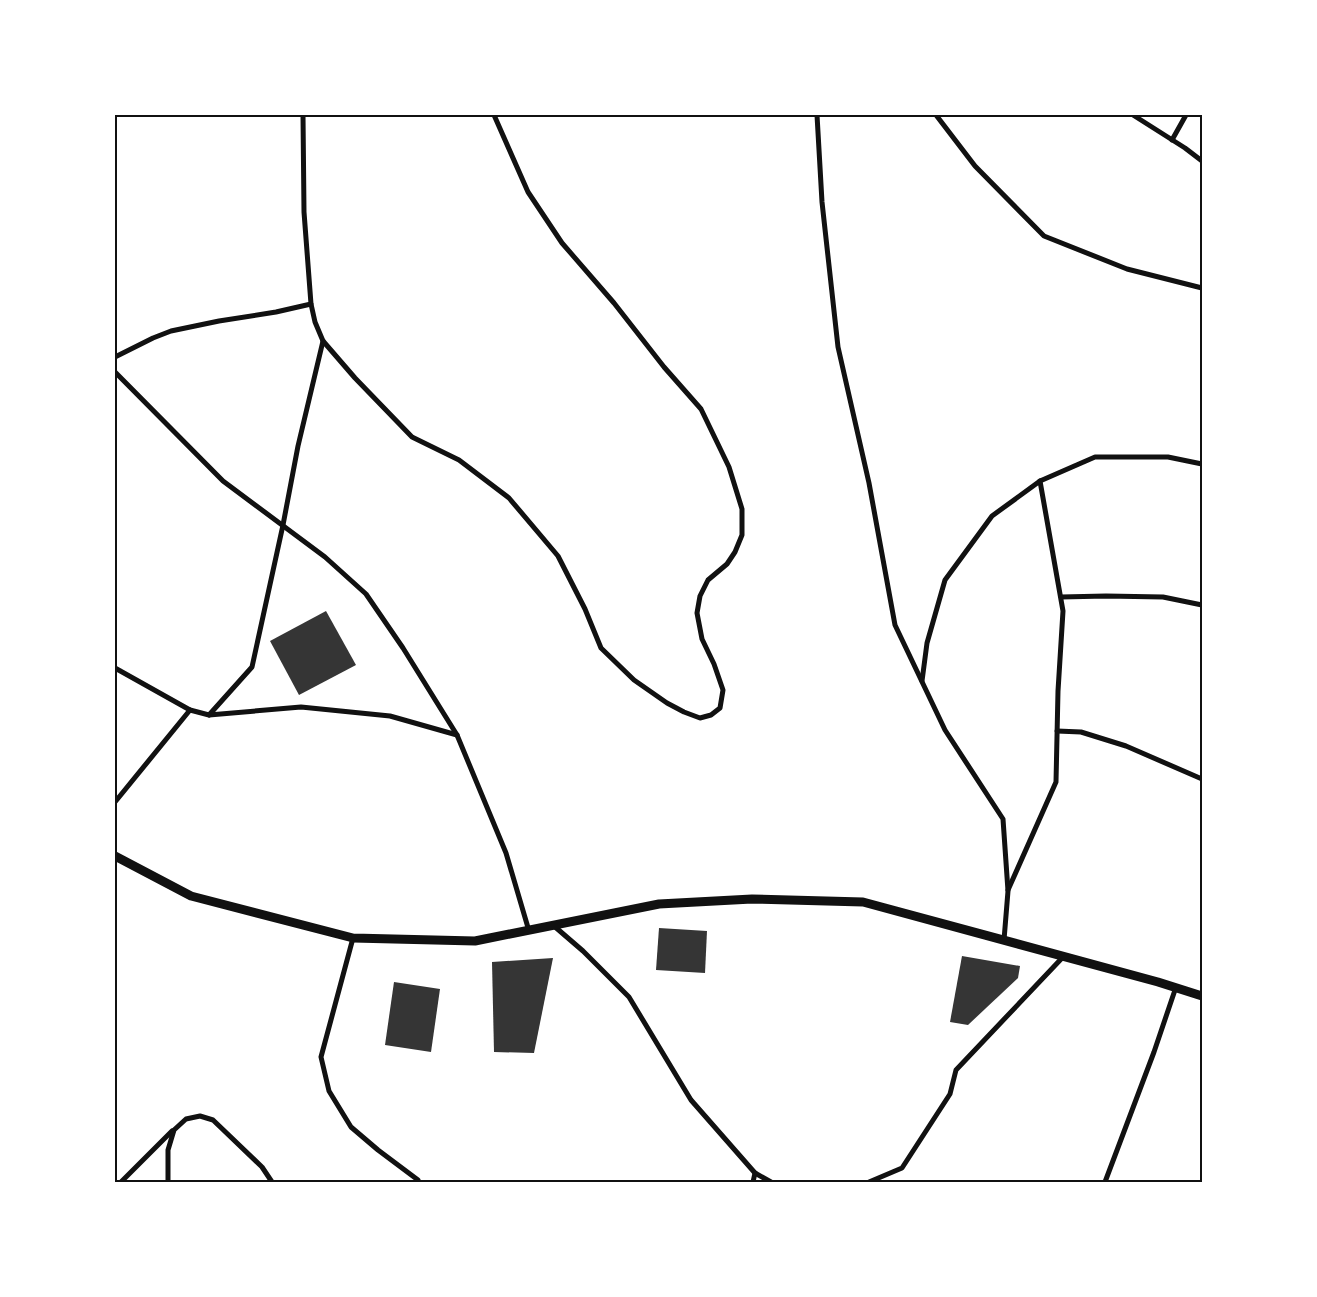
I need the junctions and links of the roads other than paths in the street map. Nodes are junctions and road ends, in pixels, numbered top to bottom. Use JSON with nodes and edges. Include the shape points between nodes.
{"nodes":[{"id":1,"x":303,"y":115,"type":"edge"},
{"id":2,"x":494,"y":115,"type":"edge"},
{"id":3,"x":817,"y":115,"type":"edge"},
{"id":4,"x":936,"y":115,"type":"edge"},
{"id":5,"x":1133,"y":115,"type":"edge"},
{"id":6,"x":1186,"y":115,"type":"edge"},
{"id":7,"x":1172,"y":140,"type":"junction"},
{"id":8,"x":1202,"y":160,"type":"edge"},
{"id":9,"x":1202,"y":288,"type":"edge"},
{"id":10,"x":310,"y":304,"type":"junction"},
{"id":11,"x":323,"y":341,"type":"junction"},
{"id":12,"x":115,"y":357,"type":"edge"},
{"id":13,"x":115,"y":372,"type":"edge"},
{"id":14,"x":1202,"y":464,"type":"edge"},
{"id":15,"x":1040,"y":481,"type":"junction"},
{"id":16,"x":283,"y":525,"type":"junction"},
{"id":17,"x":1061,"y":597,"type":"junction"},
{"id":18,"x":1202,"y":605,"type":"edge"},
{"id":19,"x":115,"y":668,"type":"edge"},
{"id":20,"x":922,"y":681,"type":"junction"},
{"id":21,"x":190,"y":710,"type":"junction"},
{"id":22,"x":209,"y":715,"type":"junction"},
{"id":23,"x":1057,"y":731,"type":"junction"},
{"id":24,"x":457,"y":735,"type":"junction"},
{"id":25,"x":1202,"y":779,"type":"edge"},
{"id":26,"x":115,"y":802,"type":"edge"},
{"id":27,"x":115,"y":856,"type":"edge"},
{"id":28,"x":1008,"y":891,"type":"junction"},
{"id":29,"x":554,"y":926,"type":"junction"},
{"id":30,"x":529,"y":930,"type":"junction"},
{"id":31,"x":353,"y":938,"type":"junction"},
{"id":32,"x":1004,"y":940,"type":"junction"},
{"id":33,"x":1063,"y":957,"type":"junction"},
{"id":34,"x":1176,"y":988,"type":"junction"},
{"id":35,"x":1202,"y":996,"type":"edge"},
{"id":36,"x":174,"y":1130,"type":"junction"},
{"id":37,"x":755,"y":1174,"type":"junction"},
{"id":38,"x":121,"y":1182,"type":"edge"},
{"id":39,"x":168,"y":1182,"type":"edge"},
{"id":40,"x":272,"y":1182,"type":"edge"},
{"id":41,"x":416,"y":1182,"type":"edge"},
{"id":42,"x":753,"y":1182,"type":"edge"},
{"id":43,"x":771,"y":1182,"type":"edge"},
{"id":44,"x":869,"y":1182,"type":"edge"},
{"id":45,"x":1106,"y":1182,"type":"edge"}],
"edges":[{"from":1,"to":10,"type":"street","via":[[304,212]]},
{"from":2,"to":11,"type":"street","via":[[528,192],[562,243],[701,408],[729,467],[742,509],[742,535],[727,564],[708,580],[700,596],[697,613],[702,639],[723,690],[720,708],[700,718],[667,704],[634,680],[601,648],[558,556],[509,498],[459,460],[412,437]]},
{"from":3,"to":20,"type":"street","via":[[822,202],[838,347],[869,483],[896,625]]},
{"from":4,"to":9,"type":"street","via":[[975,166],[1044,236],[1127,269]]},
{"from":5,"to":7,"type":"street"},
{"from":6,"to":7,"type":"street"},
{"from":7,"to":8,"type":"street"},
{"from":10,"to":11,"type":"street"},
{"from":10,"to":12,"type":"street","via":[[171,331]]},
{"from":11,"to":16,"type":"street"},
{"from":13,"to":16,"type":"street","via":[[223,481]]},
{"from":14,"to":15,"type":"street","via":[[1168,457],[1095,457]]},
{"from":15,"to":17,"type":"street"},
{"from":15,"to":20,"type":"street","via":[[992,516],[945,580],[927,643]]},
{"from":16,"to":22,"type":"street","via":[[252,667]]},
{"from":16,"to":24,"type":"street","via":[[366,594]]},
{"from":17,"to":18,"type":"street","via":[[1163,597]]},
{"from":17,"to":23,"type":"street"},
{"from":19,"to":21,"type":"street"},
{"from":20,"to":28,"type":"street","via":[[945,730],[1003,819]]},
{"from":21,"to":22,"type":"street"},
{"from":21,"to":26,"type":"street"},
{"from":22,"to":24,"type":"street","via":[[301,707],[390,716]]},
{"from":23,"to":25,"type":"street","via":[[1081,732],[1126,746]]},
{"from":23,"to":28,"type":"street","via":[[1056,782]]},
{"from":24,"to":30,"type":"street","via":[[506,853]]},
{"from":27,"to":31,"type":"street","via":[[191,896]]},
{"from":28,"to":32,"type":"street"},
{"from":29,"to":30,"type":"street"},
{"from":29,"to":32,"type":"street","via":[[659,904],[752,899],[863,902]]},
{"from":29,"to":37,"type":"street","via":[[628,997],[691,1100]]},
{"from":30,"to":31,"type":"street","via":[[475,941]]},
{"from":31,"to":41,"type":"street","via":[[321,1058],[329,1091],[351,1127],[418,1180]]},
{"from":32,"to":33,"type":"street"},
{"from":33,"to":34,"type":"street"},
{"from":33,"to":44,"type":"street","via":[[956,1070],[950,1094],[902,1168]]},
{"from":34,"to":35,"type":"street"},
{"from":34,"to":45,"type":"street"},
{"from":36,"to":38,"type":"street"},
{"from":36,"to":39,"type":"street","via":[[168,1150]]},
{"from":36,"to":40,"type":"street","via":[[186,1120],[200,1116],[212,1120],[262,1167]]},
{"from":37,"to":42,"type":"street"},
{"from":37,"to":43,"type":"street"}]}
